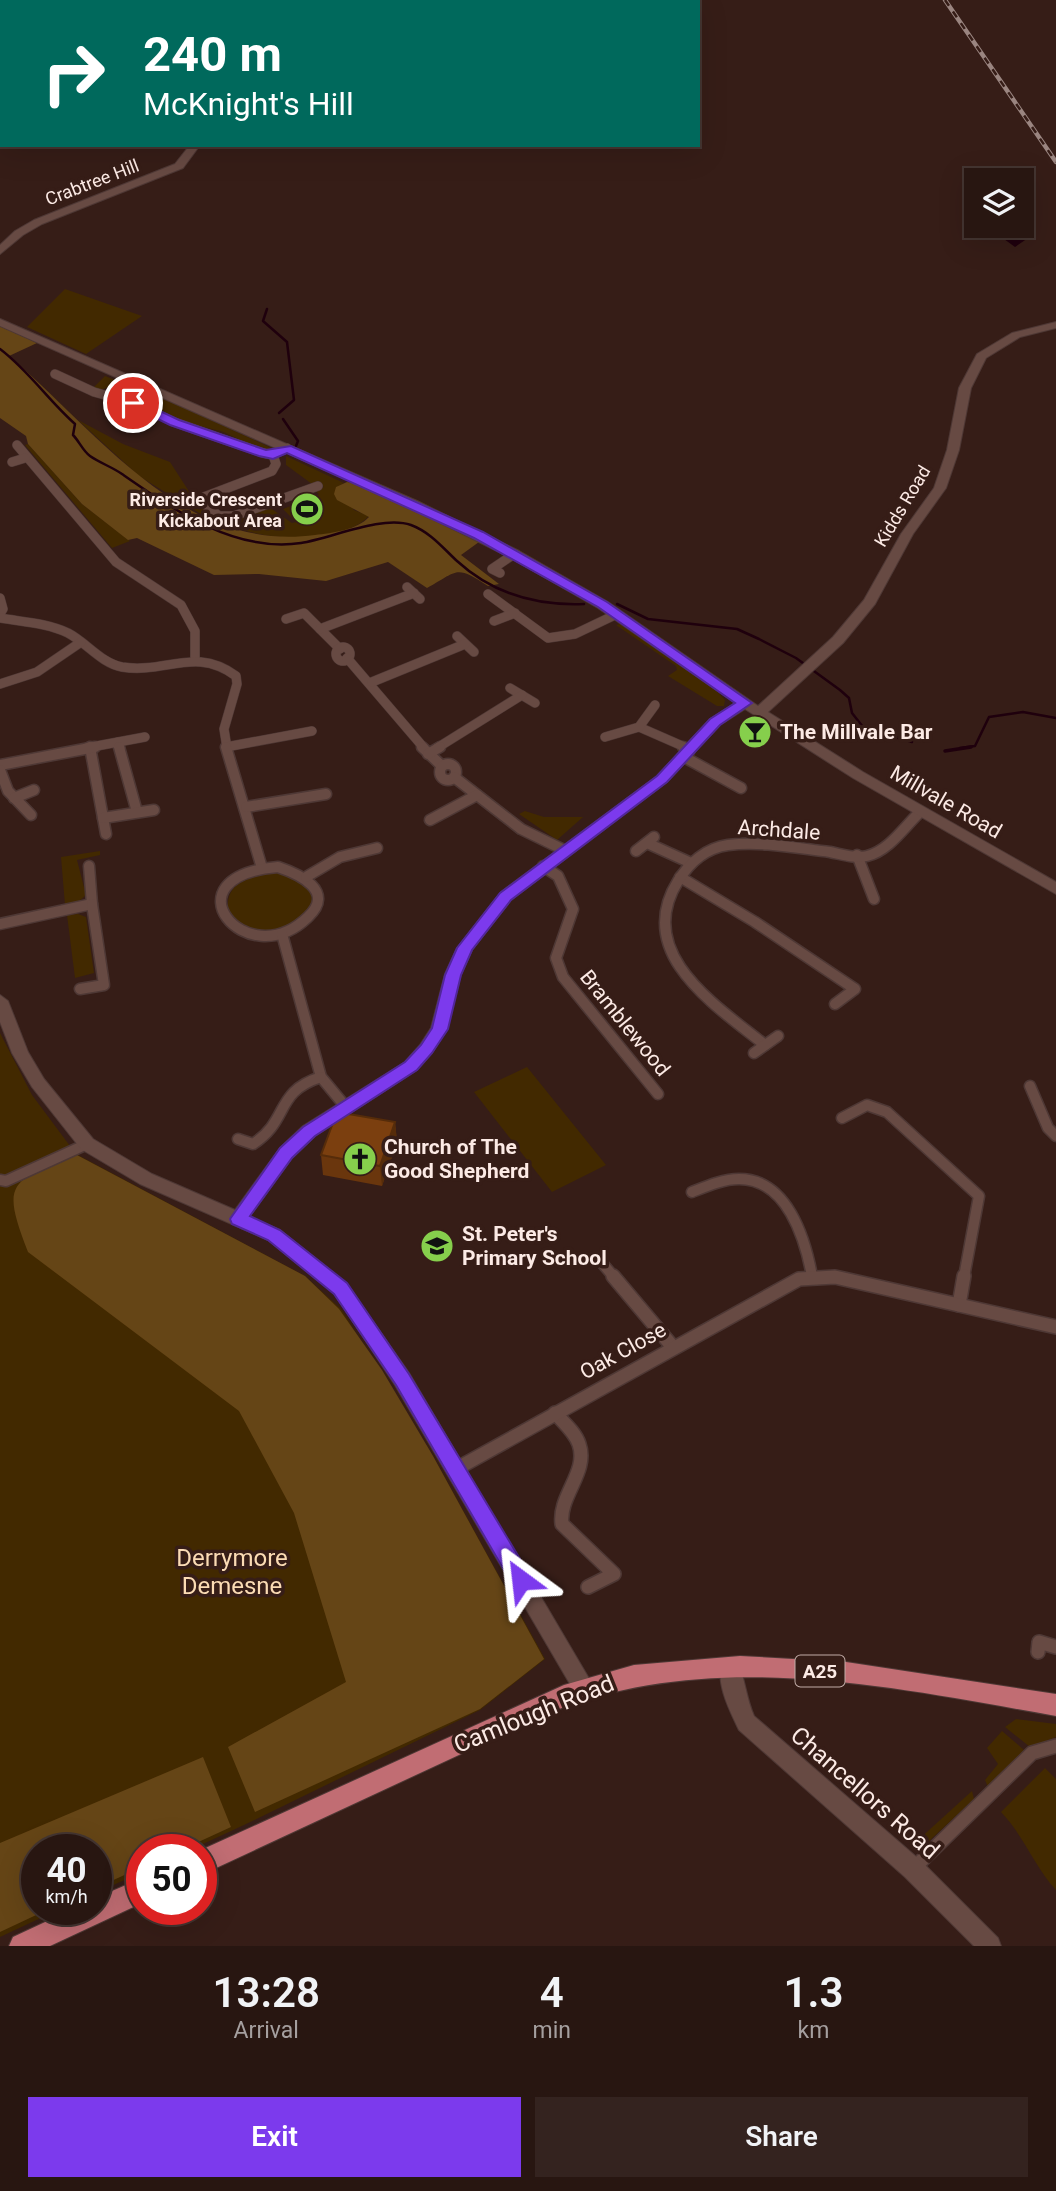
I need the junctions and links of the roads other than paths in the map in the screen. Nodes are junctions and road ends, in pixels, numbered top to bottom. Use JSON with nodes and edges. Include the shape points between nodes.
{"nodes":[{"id":1,"x":193,"y":147,"type":"edge"},
{"id":2,"x":0,"y":251,"type":"edge"},
{"id":3,"x":0,"y":322,"type":"edge"},
{"id":4,"x":1056,"y":325,"type":"edge"},
{"id":5,"x":55,"y":374,"type":"dead end"},
{"id":6,"x":17,"y":445,"type":"dead end"},
{"id":7,"x":287,"y":448,"type":"junction"},
{"id":8,"x":273,"y":455,"type":"junction"},
{"id":9,"x":26,"y":458,"type":"junction"},
{"id":10,"x":12,"y":462,"type":"dead end"},
{"id":11,"x":222,"y":478,"type":"dead end"},
{"id":12,"x":318,"y":485,"type":"dead end"},
{"id":13,"x":233,"y":487,"type":"junction"},
{"id":14,"x":514,"y":554,"type":"junction"},
{"id":15,"x":500,"y":573,"type":"dead end"},
{"id":16,"x":414,"y":593,"type":"dead end"},
{"id":17,"x":488,"y":594,"type":"dead end"},
{"id":18,"x":0,"y":598,"type":"edge"},
{"id":19,"x":515,"y":613,"type":"junction"},
{"id":20,"x":617,"y":614,"type":"junction"},
{"id":21,"x":0,"y":616,"type":"edge"},
{"id":22,"x":286,"y":620,"type":"dead end"},
{"id":23,"x":494,"y":621,"type":"dead end"},
{"id":24,"x":320,"y":629,"type":"junction"},
{"id":25,"x":81,"y":642,"type":"junction"},
{"id":26,"x":474,"y":652,"type":"dead end"},
{"id":27,"x":195,"y":660,"type":"junction"},
{"id":28,"x":372,"y":682,"type":"junction"},
{"id":29,"x":0,"y":684,"type":"edge"},
{"id":30,"x":510,"y":688,"type":"dead end"},
{"id":31,"x":522,"y":695,"type":"junction"},
{"id":32,"x":535,"y":703,"type":"dead end"},
{"id":33,"x":745,"y":703,"type":"junction"},
{"id":34,"x":655,"y":705,"type":"dead end"},
{"id":35,"x":759,"y":713,"type":"junction"},
{"id":36,"x":639,"y":727,"type":"junction"},
{"id":37,"x":304,"y":729,"type":"dead end"},
{"id":38,"x":145,"y":737,"type":"dead end"},
{"id":39,"x":605,"y":737,"type":"dead end"},
{"id":40,"x":118,"y":742,"type":"junction"},
{"id":41,"x":90,"y":747,"type":"junction"},
{"id":42,"x":226,"y":747,"type":"junction"},
{"id":43,"x":687,"y":753,"type":"junction"},
{"id":44,"x":428,"y":754,"type":"junction"},
{"id":45,"x":0,"y":767,"type":"edge"},
{"id":46,"x":741,"y":788,"type":"dead end"},
{"id":47,"x":34,"y":790,"type":"dead end"},
{"id":48,"x":477,"y":795,"type":"junction"},
{"id":49,"x":14,"y":798,"type":"junction"},
{"id":50,"x":321,"y":798,"type":"dead end"},
{"id":51,"x":246,"y":807,"type":"junction"},
{"id":52,"x":153,"y":810,"type":"dead end"},
{"id":53,"x":137,"y":812,"type":"junction"},
{"id":54,"x":920,"y":812,"type":"junction"},
{"id":55,"x":30,"y":815,"type":"dead end"},
{"id":56,"x":103,"y":818,"type":"junction"},
{"id":57,"x":430,"y":820,"type":"dead end"},
{"id":58,"x":106,"y":834,"type":"dead end"},
{"id":59,"x":377,"y":848,"type":"dead end"},
{"id":60,"x":564,"y":850,"type":"junction"},
{"id":61,"x":636,"y":852,"type":"dead end"},
{"id":62,"x":857,"y":855,"type":"junction"},
{"id":63,"x":691,"y":863,"type":"junction"},
{"id":64,"x":89,"y":866,"type":"dead end"},
{"id":65,"x":543,"y":866,"type":"junction"},
{"id":66,"x":262,"y":868,"type":"junction"},
{"id":67,"x":306,"y":877,"type":"junction"},
{"id":68,"x":680,"y":877,"type":"junction"},
{"id":69,"x":1056,"y":889,"type":"edge"},
{"id":70,"x":856,"y":891,"type":"dead end"},
{"id":71,"x":92,"y":904,"type":"junction"},
{"id":72,"x":0,"y":924,"type":"edge"},
{"id":73,"x":282,"y":934,"type":"junction"},
{"id":74,"x":80,"y":989,"type":"dead end"},
{"id":75,"x":0,"y":1001,"type":"edge"},
{"id":76,"x":835,"y":1004,"type":"dead end"},
{"id":77,"x":778,"y":1036,"type":"dead end"},
{"id":78,"x":765,"y":1045,"type":"junction"},
{"id":79,"x":754,"y":1053,"type":"dead end"},
{"id":80,"x":321,"y":1077,"type":"junction"},
{"id":81,"x":1030,"y":1086,"type":"dead end"},
{"id":82,"x":658,"y":1094,"type":"dead end"},
{"id":83,"x":345,"y":1106,"type":"junction"},
{"id":84,"x":842,"y":1118,"type":"dead end"},
{"id":85,"x":1056,"y":1136,"type":"edge"},
{"id":86,"x":239,"y":1139,"type":"dead end"},
{"id":87,"x":87,"y":1144,"type":"junction"},
{"id":88,"x":0,"y":1180,"type":"edge"},
{"id":89,"x":692,"y":1192,"type":"dead end"},
{"id":90,"x":238,"y":1219,"type":"junction"},
{"id":91,"x":602,"y":1263,"type":"dead end"},
{"id":92,"x":812,"y":1276,"type":"junction"},
{"id":93,"x":959,"y":1305,"type":"junction"},
{"id":94,"x":1056,"y":1327,"type":"edge"},
{"id":95,"x":672,"y":1346,"type":"junction"},
{"id":96,"x":555,"y":1413,"type":"junction"},
{"id":97,"x":456,"y":1469,"type":"junction"},
{"id":98,"x":588,"y":1587,"type":"dead end"},
{"id":99,"x":1056,"y":1647,"type":"edge"},
{"id":100,"x":1038,"y":1652,"type":"dead end"},
{"id":101,"x":730,"y":1667,"type":"junction"},
{"id":102,"x":584,"y":1689,"type":"junction"},
{"id":103,"x":1056,"y":1705,"type":"edge"},
{"id":104,"x":1056,"y":1746,"type":"edge"},
{"id":105,"x":217,"y":1855,"type":"edge"},
{"id":106,"x":913,"y":1869,"type":"junction"},
{"id":107,"x":126,"y":1897,"type":"edge"},
{"id":108,"x":22,"y":1946,"type":"edge"},
{"id":109,"x":990,"y":1946,"type":"edge"}],
"edges":[{"from":1,"to":2,"type":"main road","name":"Crabtree Hill","via":[[179,166],[38,222]]},
{"from":3,"to":7,"type":"main road","name":"Millvale Road"},
{"from":4,"to":35,"type":"main road","name":"Kidds Road","via":[[1016,335],[981,356],[965,388],[940,488],[907,533],[870,601],[838,640]]},
{"from":5,"to":8,"type":"street","via":[[174,422]]},
{"from":6,"to":9,"type":"street"},
{"from":7,"to":8,"type":"street"},
{"from":7,"to":14,"type":"main road","name":"Millvale Road"},
{"from":8,"to":13,"type":"street","via":[[276,464],[272,471]]},
{"from":9,"to":10,"type":"street"},
{"from":9,"to":27,"type":"street","via":[[116,562],[181,606],[195,631]]},
{"from":11,"to":13,"type":"street"},
{"from":12,"to":13,"type":"street","via":[[234,516],[219,516],[203,503],[204,497]]},
{"from":14,"to":15,"type":"street","via":[[492,569]]},
{"from":14,"to":20,"type":"main road","name":"Millvale Road"},
{"from":16,"to":24,"type":"street"},
{"from":17,"to":19,"type":"street"},
{"from":18,"to":21,"type":"street"},
{"from":19,"to":20,"type":"street","via":[[539,634],[555,638]]},
{"from":19,"to":23,"type":"street"},
{"from":20,"to":33,"type":"main road","name":"Millvale Road"},
{"from":21,"to":25,"type":"street","via":[[60,631]]},
{"from":22,"to":24,"type":"street","via":[[304,613]]},
{"from":24,"to":28,"type":"street","via":[[340,649],[350,650],[347,659]]},
{"from":25,"to":27,"type":"street","via":[[110,664],[123,667]]},
{"from":25,"to":29,"type":"street","via":[[37,672]]},
{"from":26,"to":28,"type":"street","via":[[461,640]]},
{"from":27,"to":42,"type":"street","via":[[220,664],[236,676],[238,693],[223,724]]},
{"from":28,"to":44,"type":"street"},
{"from":30,"to":31,"type":"street"},
{"from":31,"to":32,"type":"street"},
{"from":31,"to":44,"type":"street"},
{"from":33,"to":35,"type":"main road","name":"Millvale Road"},
{"from":33,"to":43,"type":"main road","via":[[715,722]]},
{"from":34,"to":36,"type":"street"},
{"from":35,"to":54,"type":"main road","name":"Millvale Road"},
{"from":36,"to":39,"type":"street"},
{"from":36,"to":43,"type":"street"},
{"from":37,"to":42,"type":"street"},
{"from":38,"to":40,"type":"street"},
{"from":40,"to":41,"type":"street"},
{"from":40,"to":53,"type":"street"},
{"from":41,"to":45,"type":"street"},
{"from":41,"to":56,"type":"street"},
{"from":42,"to":51,"type":"street"},
{"from":43,"to":46,"type":"street"},
{"from":43,"to":60,"type":"main road","via":[[662,779]]},
{"from":44,"to":48,"type":"street","via":[[442,766],[455,767],[458,773],[454,777]]},
{"from":45,"to":49,"type":"street"},
{"from":47,"to":49,"type":"street"},
{"from":48,"to":57,"type":"street"},
{"from":48,"to":60,"type":"street","via":[[521,829]]},
{"from":49,"to":55,"type":"street"},
{"from":50,"to":51,"type":"street"},
{"from":51,"to":66,"type":"street"},
{"from":52,"to":53,"type":"street"},
{"from":53,"to":56,"type":"street"},
{"from":54,"to":62,"type":"street","via":[[874,852]]},
{"from":54,"to":69,"type":"main road","name":"Millvale Road"},
{"from":56,"to":58,"type":"street"},
{"from":59,"to":67,"type":"street","via":[[340,856]]},
{"from":60,"to":65,"type":"main road"},
{"from":61,"to":63,"type":"street","via":[[651,840]]},
{"from":62,"to":63,"type":"street","name":"Archdale","via":[[731,845],[711,848]]},
{"from":62,"to":70,"type":"street","via":[[871,894]]},
{"from":63,"to":68,"type":"street","name":"Archdale"},
{"from":64,"to":71,"type":"street"},
{"from":65,"to":82,"type":"street","name":"Bramblewood","via":[[558,876],[573,909],[556,958],[563,977]]},
{"from":65,"to":83,"type":"main road","via":[[506,896],[465,948],[439,1029],[426,1049],[411,1066]]},
{"from":66,"to":67,"type":"street","via":[[286,869]]},
{"from":66,"to":73,"type":"street","via":[[233,879],[219,899],[219,910],[225,921],[249,934]]},
{"from":67,"to":73,"type":"street","via":[[315,886],[317,908],[297,928]]},
{"from":68,"to":76,"type":"street","via":[[855,989]]},
{"from":68,"to":78,"type":"street","name":"Archdale","via":[[662,906],[669,954],[704,994]]},
{"from":71,"to":72,"type":"street"},
{"from":71,"to":74,"type":"street","via":[[104,985]]},
{"from":73,"to":80,"type":"street"},
{"from":75,"to":87,"type":"main road","via":[[20,1053],[38,1083]]},
{"from":77,"to":78,"type":"street"},
{"from":78,"to":79,"type":"street"},
{"from":80,"to":83,"type":"street"},
{"from":80,"to":86,"type":"street","via":[[289,1093],[280,1121],[261,1140],[253,1144]]},
{"from":81,"to":85,"type":"street"},
{"from":83,"to":90,"type":"main road","via":[[286,1153]]},
{"from":84,"to":93,"type":"street","via":[[867,1105],[887,1112],[979,1196]]},
{"from":87,"to":88,"type":"street"},
{"from":87,"to":90,"type":"main road","via":[[146,1179]]},
{"from":89,"to":92,"type":"street","via":[[736,1179],[769,1190],[798,1226],[807,1245]]},
{"from":90,"to":97,"type":"main road","via":[[274,1235],[340,1288]]},
{"from":91,"to":95,"type":"street"},
{"from":92,"to":93,"type":"street"},
{"from":92,"to":95,"type":"street","name":"Oak Close"},
{"from":93,"to":94,"type":"street"},
{"from":95,"to":96,"type":"street","name":"Oak Close"},
{"from":96,"to":97,"type":"street","name":"Oak Close"},
{"from":96,"to":98,"type":"street","via":[[578,1441],[582,1460],[561,1509],[562,1524],[614,1574]]},
{"from":97,"to":102,"type":"main road"},
{"from":99,"to":100,"type":"street","via":[[1039,1642]]},
{"from":101,"to":102,"type":"main road","name":"Camlough Road","number":"A25","via":[[637,1675]]},
{"from":101,"to":103,"type":"main road","name":"Camlough Road","number":"A25","via":[[835,1672]]},
{"from":101,"to":106,"type":"main road","name":"Chancellors Road","via":[[746,1723]]},
{"from":102,"to":105,"type":"main road","name":"Camlough Road","number":"A25"},
{"from":104,"to":106,"type":"street","via":[[1032,1753]]},
{"from":106,"to":109,"type":"main road","name":"Chancellors Road"},
{"from":107,"to":108,"type":"main road"}]}
